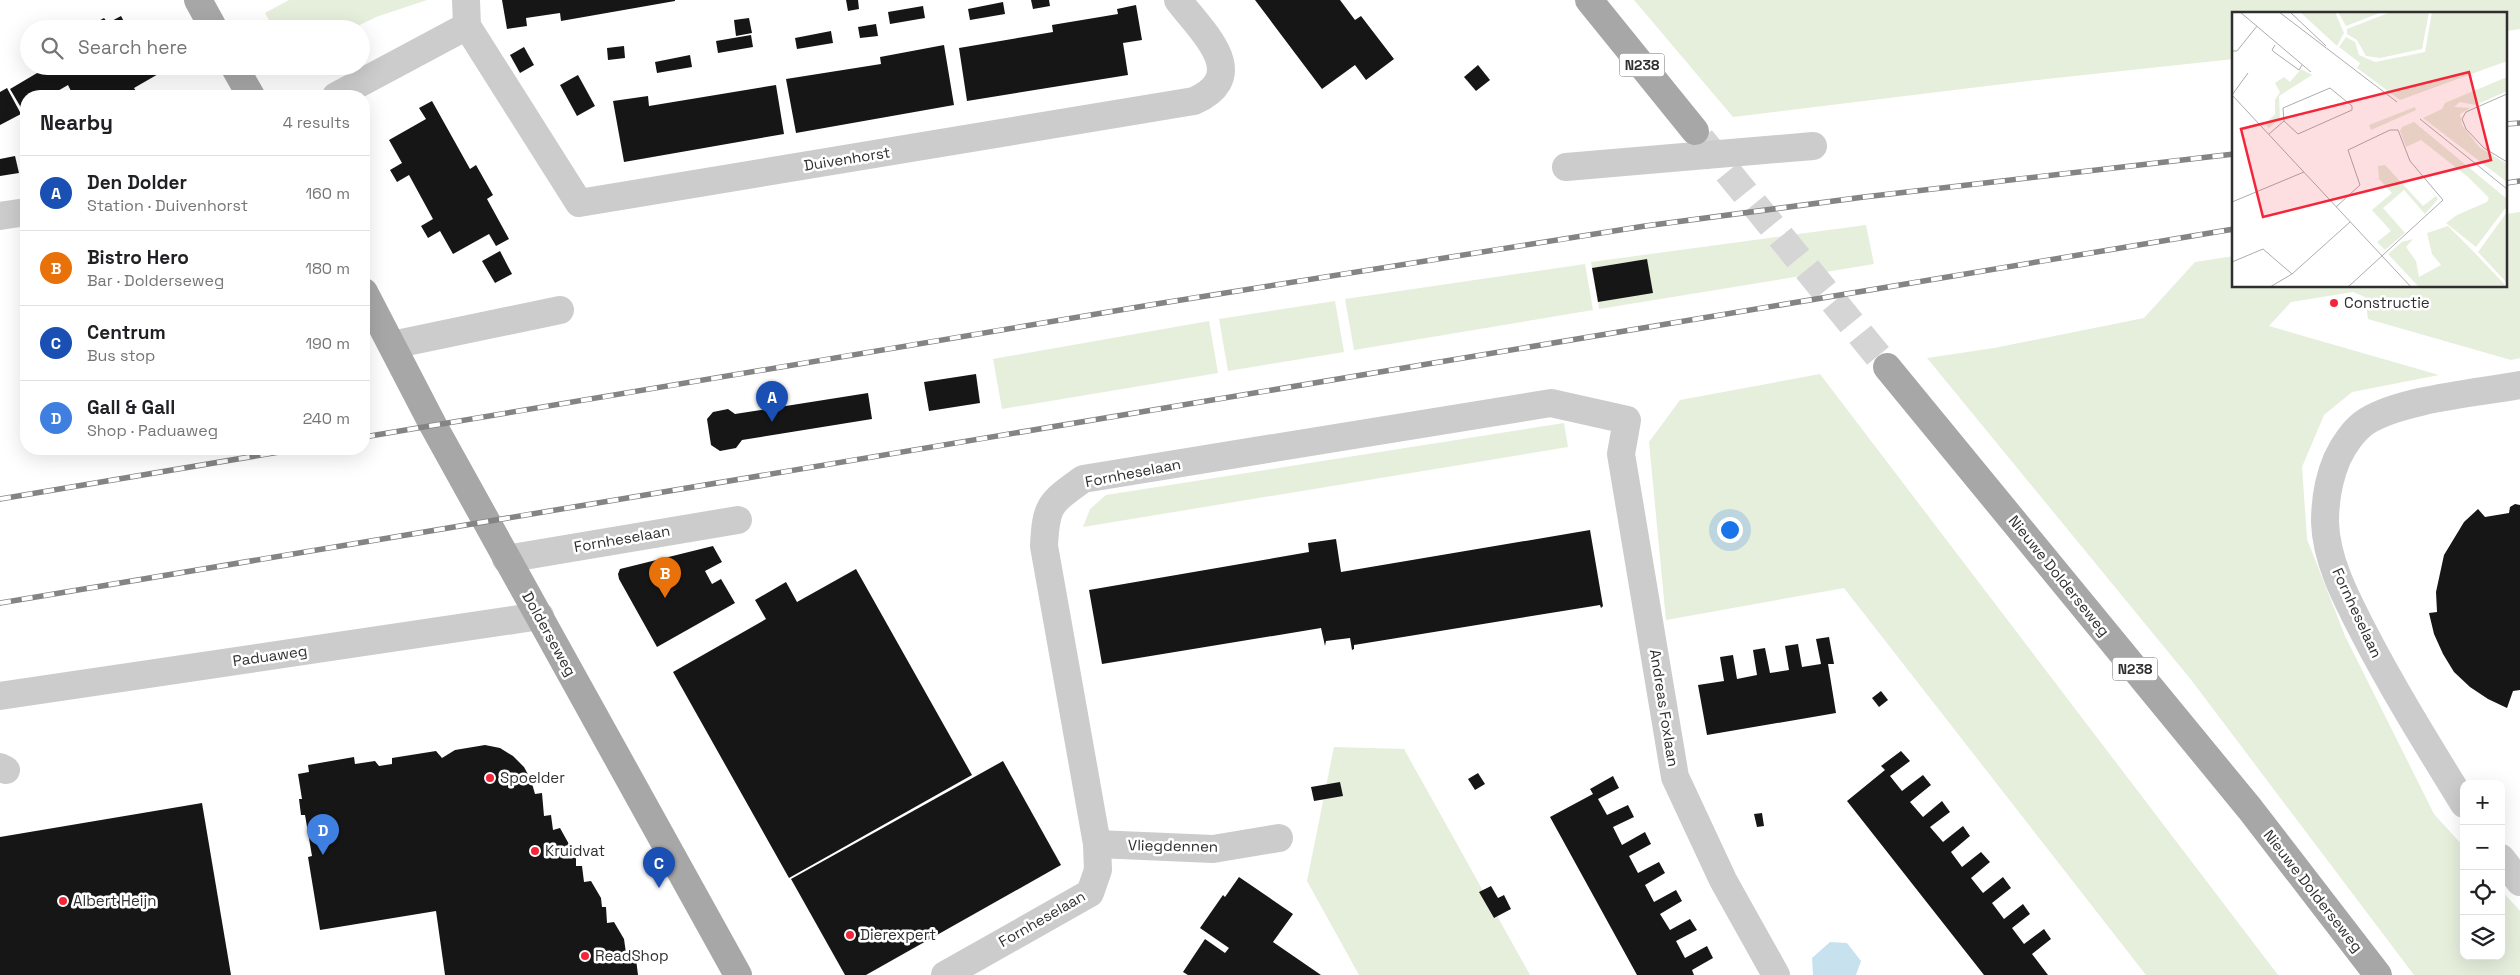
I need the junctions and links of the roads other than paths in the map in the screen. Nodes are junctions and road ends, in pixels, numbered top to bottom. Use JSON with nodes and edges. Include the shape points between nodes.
{"nodes":[{"id":1,"x":198,"y":0,"type":"edge"},
{"id":2,"x":1178,"y":0,"type":"edge"},
{"id":3,"x":1589,"y":0,"type":"edge"},
{"id":4,"x":466,"y":13,"type":"edge"},
{"id":5,"x":209,"y":20,"type":"edge"},
{"id":6,"x":370,"y":74,"type":"edge"},
{"id":7,"x":239,"y":75,"type":"edge"},
{"id":8,"x":369,"y":75,"type":"edge"},
{"id":9,"x":248,"y":90,"type":"edge"},
{"id":10,"x":345,"y":90,"type":"edge"},
{"id":11,"x":1695,"y":131,"type":"tunnel mouth"},
{"id":12,"x":1813,"y":146,"type":"dead end"},
{"id":13,"x":1566,"y":167,"type":"dead end"},
{"id":14,"x":20,"y":213,"type":"edge"},
{"id":15,"x":0,"y":216,"type":"edge"},
{"id":16,"x":370,"y":303,"type":"edge"},
{"id":17,"x":560,"y":310,"type":"dead end"},
{"id":18,"x":392,"y":345,"type":"junction"},
{"id":19,"x":1887,"y":367,"type":"tunnel mouth"},
{"id":20,"x":2520,"y":385,"type":"edge"},
{"id":21,"x":1627,"y":420,"type":"joint"},
{"id":22,"x":738,"y":520,"type":"dead end"},
{"id":23,"x":506,"y":559,"type":"junction"},
{"id":24,"x":540,"y":616,"type":"junction"},
{"id":25,"x":0,"y":696,"type":"edge"},
{"id":26,"x":2460,"y":798,"type":"edge"},
{"id":27,"x":1279,"y":838,"type":"dead end"},
{"id":28,"x":1097,"y":844,"type":"junction"},
{"id":29,"x":2505,"y":863,"type":"edge"},
{"id":30,"x":2520,"y":882,"type":"edge"},
{"id":31,"x":738,"y":975,"type":"edge"},
{"id":32,"x":945,"y":975,"type":"edge"},
{"id":33,"x":1776,"y":975,"type":"edge"},
{"id":34,"x":2378,"y":975,"type":"edge"}],
"edges":[{"from":1,"to":5,"type":"main road"},
{"from":2,"to":4,"type":"street","name":"Duivenhorst","via":[[1218,52],[1223,69],[1219,83],[1194,101],[579,203]]},
{"from":3,"to":11,"type":"main road","number":"N238"},
{"from":4,"to":6,"type":"street","name":"Duivenhorst"},
{"from":7,"to":9,"type":"main road"},
{"from":8,"to":10,"type":"street","name":"Duivenhorst"},
{"from":12,"to":13,"type":"street"},
{"from":14,"to":15,"type":"street"},
{"from":16,"to":18,"type":"main road","name":"Dolderseweg"},
{"from":17,"to":18,"type":"street"},
{"from":18,"to":23,"type":"main road","name":"Dolderseweg"},
{"from":19,"to":34,"type":"main road","name":"Nieuwe Dolderseweg","number":"N238","via":[[2250,809]]},
{"from":20,"to":26,"type":"street","name":"Fornheselaan","via":[[2389,408],[2364,422],[2340,452],[2328,495],[2325,523],[2332,560],[2343,592],[2392,689]]},
{"from":21,"to":28,"type":"street","name":"Fornheselaan","via":[[1551,403],[1083,479],[1054,500],[1046,522],[1044,546]]},
{"from":21,"to":33,"type":"street","name":"Andreas Foxlaan","via":[[1621,454],[1675,777],[1723,880]]},
{"from":22,"to":23,"type":"street","name":"Fornheselaan"},
{"from":23,"to":24,"type":"main road","name":"Dolderseweg"},
{"from":24,"to":25,"type":"street","name":"Paduaweg"},
{"from":24,"to":31,"type":"main road","name":"Dolderseweg"},
{"from":27,"to":28,"type":"street","name":"Vliegdennen","via":[[1213,849]]},
{"from":28,"to":32,"type":"street","name":"Fornheselaan","via":[[1098,870],[1090,893]]},
{"from":29,"to":30,"type":"street"}]}
